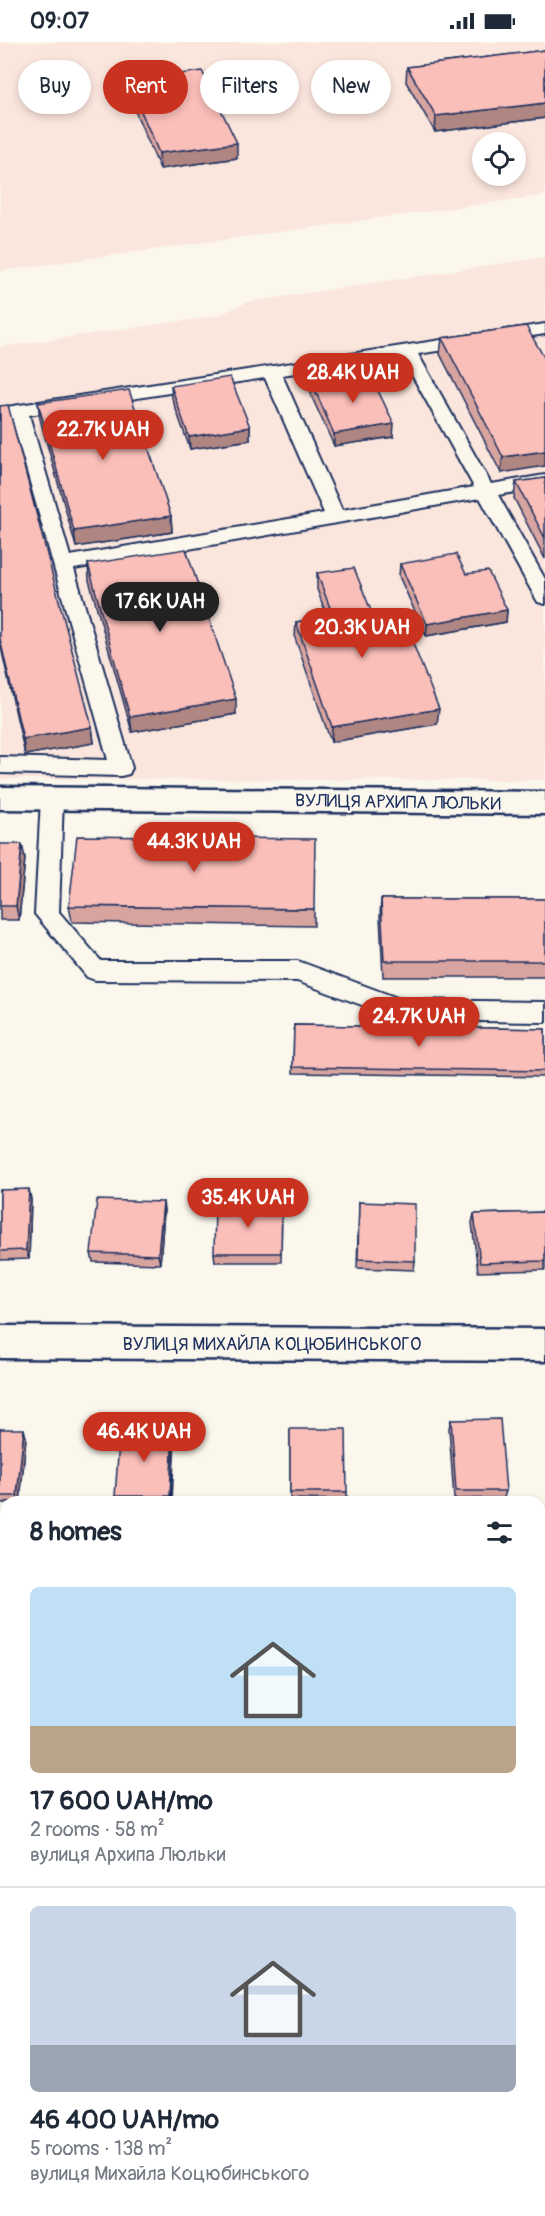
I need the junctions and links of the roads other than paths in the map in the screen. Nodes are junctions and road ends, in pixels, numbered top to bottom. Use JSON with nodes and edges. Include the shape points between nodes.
{"nodes":[{"id":1,"x":545,"y":329,"type":"edge"},
{"id":2,"x":407,"y":351,"type":"junction"},
{"id":3,"x":271,"y":372,"type":"junction"},
{"id":4,"x":9,"y":412,"type":"edge"},
{"id":5,"x":545,"y":481,"type":"edge"},
{"id":6,"x":487,"y":491,"type":"junction"},
{"id":7,"x":336,"y":517,"type":"junction"},
{"id":8,"x":63,"y":564,"type":"junction"},
{"id":9,"x":545,"y":597,"type":"edge"},
{"id":10,"x":0,"y":765,"type":"edge"},
{"id":11,"x":0,"y":798,"type":"edge"},
{"id":12,"x":52,"y":798,"type":"junction"},
{"id":13,"x":545,"y":803,"type":"edge"},
{"id":14,"x":545,"y":1012,"type":"edge"},
{"id":15,"x":0,"y":1342,"type":"edge"},
{"id":16,"x":545,"y":1345,"type":"edge"}],
"edges":[{"from":1,"to":2,"type":"lane"},
{"from":2,"to":3,"type":"lane"},
{"from":2,"to":6,"type":"lane"},
{"from":3,"to":4,"type":"lane"},
{"from":3,"to":7,"type":"lane"},
{"from":4,"to":8,"type":"lane"},
{"from":5,"to":6,"type":"lane"},
{"from":6,"to":7,"type":"lane"},
{"from":6,"to":9,"type":"lane"},
{"from":7,"to":8,"type":"lane"},
{"from":8,"to":10,"type":"lane","via":[[121,768]]},
{"from":11,"to":12,"type":"street","name":"ВУЛИЦЯ АРХИПА ЛЮЛЬКИ"},
{"from":12,"to":13,"type":"street","name":"ВУЛИЦЯ АРХИПА ЛЮЛЬКИ"},
{"from":12,"to":14,"type":"lane","via":[[47,914],[95,970],[298,971],[402,1010]]},
{"from":15,"to":16,"type":"street","name":"ВУЛИЦЯ МИХАЙЛА КОЦЮБИНСЬКОГО"}]}
